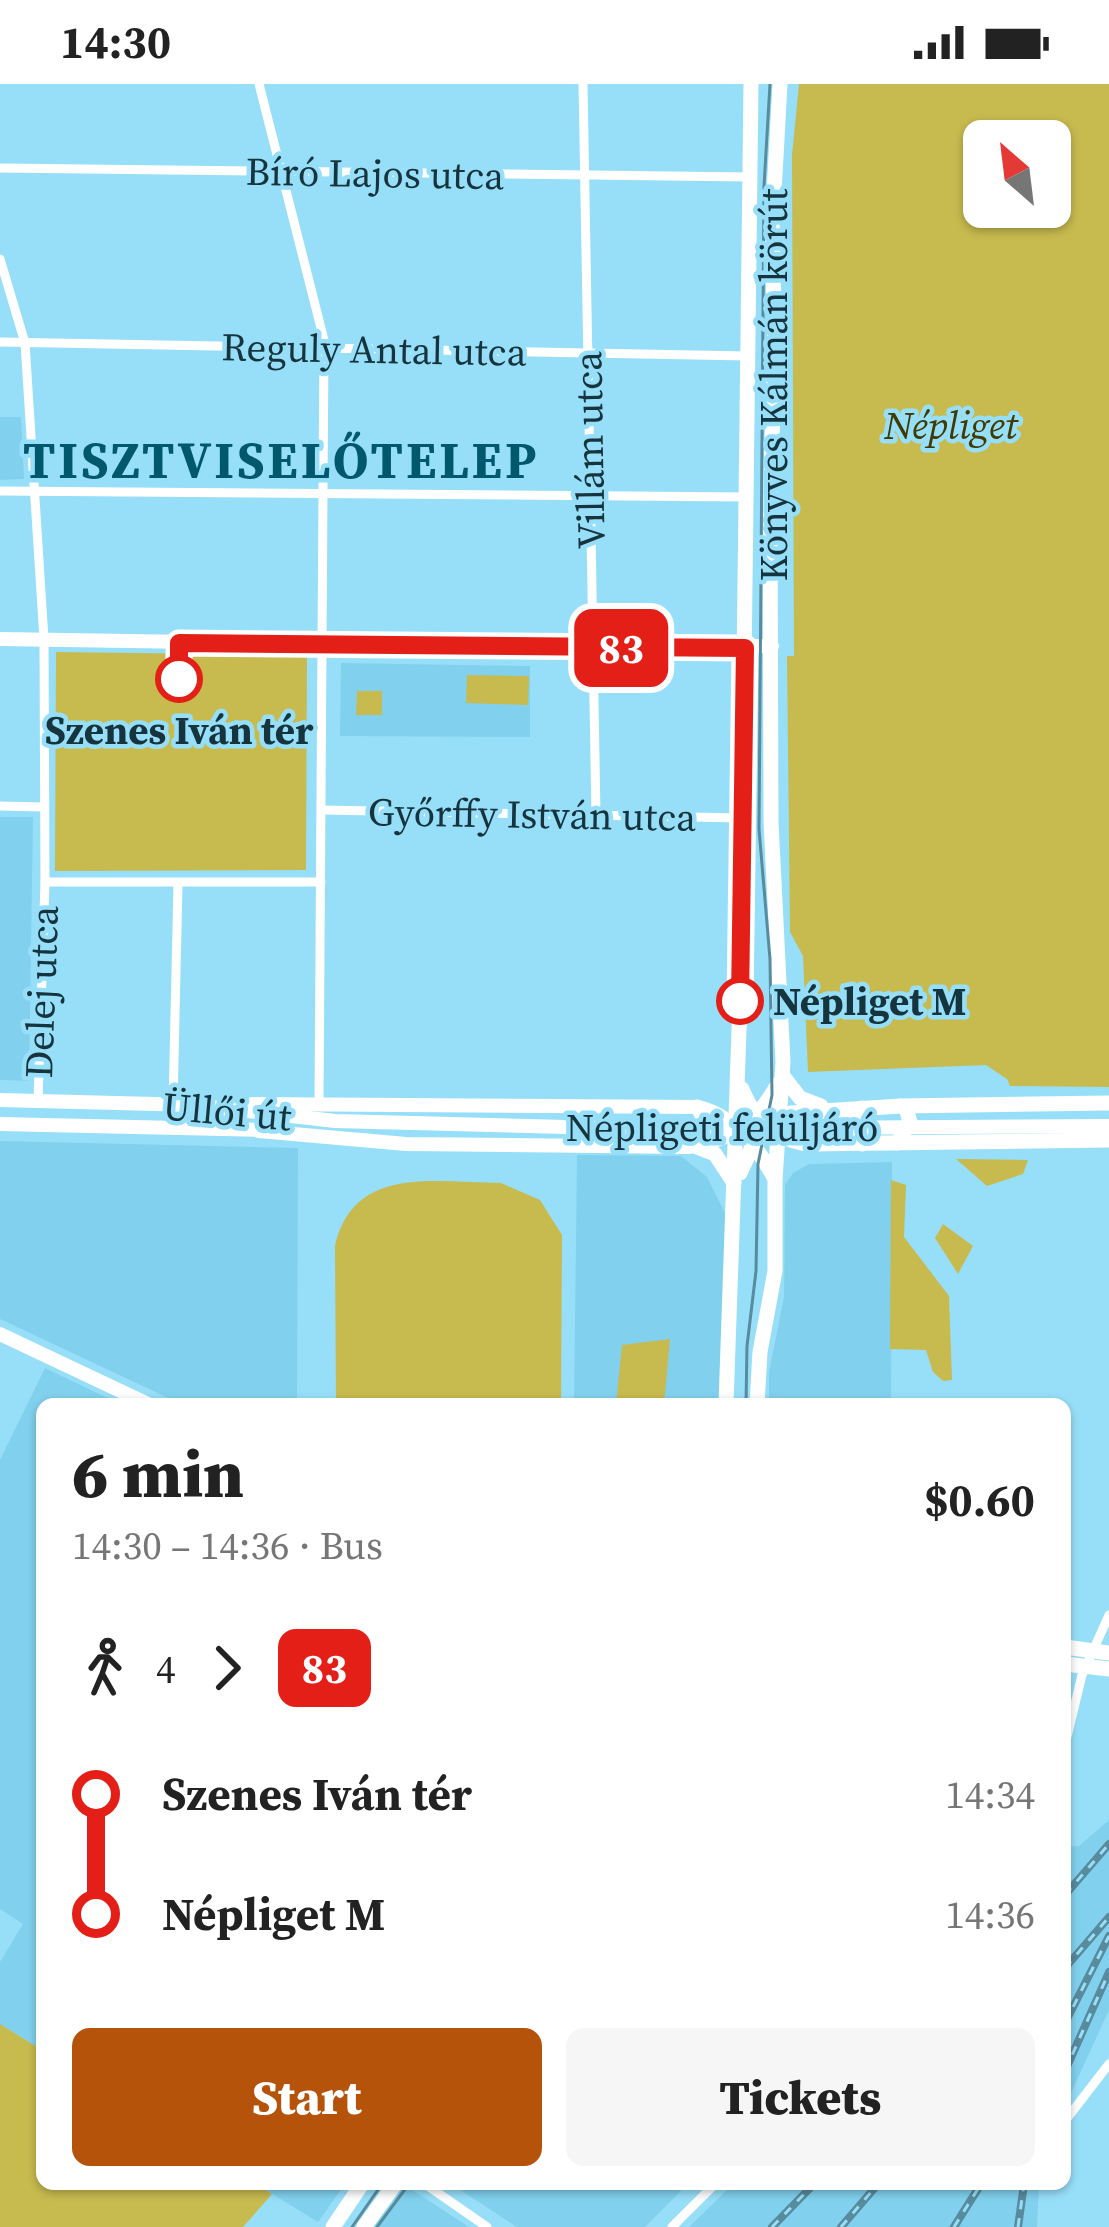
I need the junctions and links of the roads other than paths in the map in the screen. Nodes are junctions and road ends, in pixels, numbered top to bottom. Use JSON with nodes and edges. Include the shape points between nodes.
{"nodes":[{"id":1,"x":259,"y":84,"type":"edge"},
{"id":2,"x":583,"y":84,"type":"edge"},
{"id":3,"x":751,"y":84,"type":"edge"},
{"id":4,"x":780,"y":84,"type":"edge"},
{"id":5,"x":0,"y":168,"type":"edge"},
{"id":6,"x":280,"y":171,"type":"junction"},
{"id":7,"x":584,"y":175,"type":"junction"},
{"id":8,"x":750,"y":177,"type":"junction"},
{"id":9,"x":0,"y":260,"type":"edge"},
{"id":10,"x":0,"y":342,"type":"edge"},
{"id":11,"x":25,"y":343,"type":"junction"},
{"id":12,"x":324,"y":349,"type":"junction"},
{"id":13,"x":587,"y":353,"type":"junction"},
{"id":14,"x":748,"y":356,"type":"junction"},
{"id":15,"x":0,"y":491,"type":"edge"},
{"id":16,"x":33,"y":491,"type":"junction"},
{"id":17,"x":324,"y":493,"type":"junction"},
{"id":18,"x":590,"y":495,"type":"junction"},
{"id":19,"x":746,"y":496,"type":"junction"},
{"id":20,"x":0,"y":639,"type":"edge"},
{"id":21,"x":44,"y":639,"type":"junction"},
{"id":22,"x":323,"y":644,"type":"junction"},
{"id":23,"x":772,"y":646,"type":"junction"},
{"id":24,"x":592,"y":648,"type":"junction"},
{"id":25,"x":745,"y":648,"type":"junction"},
{"id":26,"x":0,"y":806,"type":"edge"},
{"id":27,"x":44,"y":807,"type":"junction"},
{"id":28,"x":322,"y":810,"type":"junction"},
{"id":29,"x":596,"y":815,"type":"junction"},
{"id":30,"x":743,"y":818,"type":"junction"},
{"id":31,"x":45,"y":882,"type":"junction"},
{"id":32,"x":321,"y":883,"type":"junction"},
{"id":33,"x":178,"y":884,"type":"junction"},
{"id":34,"x":783,"y":1076,"type":"junction"},
{"id":35,"x":739,"y":1081,"type":"junction"},
{"id":36,"x":0,"y":1100,"type":"edge"},
{"id":37,"x":38,"y":1101,"type":"junction"},
{"id":38,"x":319,"y":1102,"type":"junction"},
{"id":39,"x":1109,"y":1102,"type":"edge"},
{"id":40,"x":173,"y":1103,"type":"junction"},
{"id":41,"x":194,"y":1105,"type":"junction"},
{"id":42,"x":596,"y":1106,"type":"junction"},
{"id":43,"x":901,"y":1106,"type":"junction"},
{"id":44,"x":697,"y":1107,"type":"junction"},
{"id":45,"x":862,"y":1108,"type":"junction"},
{"id":46,"x":829,"y":1109,"type":"junction"},
{"id":47,"x":758,"y":1115,"type":"junction"},
{"id":48,"x":335,"y":1121,"type":"junction"},
{"id":49,"x":0,"y":1124,"type":"edge"},
{"id":50,"x":1109,"y":1126,"type":"edge"},
{"id":51,"x":775,"y":1129,"type":"junction"},
{"id":52,"x":259,"y":1130,"type":"junction"},
{"id":53,"x":738,"y":1131,"type":"junction"},
{"id":54,"x":1109,"y":1140,"type":"edge"},
{"id":55,"x":897,"y":1143,"type":"junction"},
{"id":56,"x":808,"y":1144,"type":"junction"},
{"id":57,"x":862,"y":1144,"type":"junction"},
{"id":58,"x":754,"y":1145,"type":"junction"},
{"id":59,"x":696,"y":1146,"type":"junction"},
{"id":60,"x":596,"y":1148,"type":"junction"},
{"id":61,"x":775,"y":1179,"type":"junction"},
{"id":62,"x":735,"y":1186,"type":"junction"},
{"id":63,"x":0,"y":1334,"type":"edge"},
{"id":64,"x":135,"y":1398,"type":"edge"},
{"id":65,"x":726,"y":1398,"type":"edge"},
{"id":66,"x":757,"y":1398,"type":"edge"},
{"id":67,"x":1109,"y":1615,"type":"edge"},
{"id":68,"x":1071,"y":1648,"type":"edge"},
{"id":69,"x":1109,"y":1653,"type":"edge"},
{"id":70,"x":1071,"y":1665,"type":"edge"},
{"id":71,"x":1109,"y":1669,"type":"edge"},
{"id":72,"x":1071,"y":1720,"type":"edge"},
{"id":73,"x":1109,"y":2064,"type":"edge"},
{"id":74,"x":1071,"y":2113,"type":"edge"},
{"id":75,"x":358,"y":2190,"type":"edge"},
{"id":76,"x":390,"y":2190,"type":"edge"},
{"id":77,"x":433,"y":2190,"type":"edge"},
{"id":78,"x":709,"y":2190,"type":"edge"},
{"id":79,"x":333,"y":2227,"type":"edge"},
{"id":80,"x":364,"y":2227,"type":"edge"},
{"id":81,"x":487,"y":2227,"type":"edge"},
{"id":82,"x":672,"y":2227,"type":"edge"}],
"edges":[{"from":1,"to":6,"type":"street"},
{"from":2,"to":7,"type":"street","name":"Villám utca"},
{"from":3,"to":8,"type":"main road","name":"Könyves Kálmán körút"},
{"from":4,"to":23,"type":"main road","name":"Könyves Kálmán körút"},
{"from":5,"to":6,"type":"street","name":"Bíró Lajos utca"},
{"from":6,"to":7,"type":"street","name":"Bíró Lajos utca"},
{"from":6,"to":12,"type":"street"},
{"from":7,"to":8,"type":"street","name":"Bíró Lajos utca"},
{"from":7,"to":13,"type":"street","name":"Villám utca"},
{"from":8,"to":14,"type":"main road","name":"Könyves Kálmán körút"},
{"from":9,"to":11,"type":"street"},
{"from":10,"to":11,"type":"street","name":"Reguly Antal utca"},
{"from":11,"to":12,"type":"street","name":"Reguly Antal utca"},
{"from":11,"to":16,"type":"street"},
{"from":12,"to":13,"type":"street","name":"Reguly Antal utca"},
{"from":12,"to":17,"type":"street"},
{"from":13,"to":14,"type":"street","name":"Reguly Antal utca"},
{"from":13,"to":18,"type":"street","name":"Villám utca"},
{"from":14,"to":19,"type":"main road","name":"Könyves Kálmán körút"},
{"from":15,"to":16,"type":"street"},
{"from":16,"to":17,"type":"street"},
{"from":16,"to":21,"type":"street"},
{"from":17,"to":18,"type":"street"},
{"from":17,"to":22,"type":"street"},
{"from":18,"to":19,"type":"street"},
{"from":18,"to":24,"type":"street","name":"Villám utca"},
{"from":19,"to":25,"type":"main road","name":"Könyves Kálmán körút"},
{"from":20,"to":21,"type":"main road"},
{"from":21,"to":22,"type":"main road"},
{"from":21,"to":27,"type":"street"},
{"from":22,"to":24,"type":"main road"},
{"from":22,"to":28,"type":"street"},
{"from":23,"to":25,"type":"main road"},
{"from":23,"to":34,"type":"main road","name":"Könyves Kálmán körút"},
{"from":24,"to":25,"type":"main road"},
{"from":24,"to":29,"type":"street","name":"Villám utca"},
{"from":25,"to":30,"type":"main road","name":"Könyves Kálmán körút"},
{"from":26,"to":27,"type":"street"},
{"from":27,"to":31,"type":"street"},
{"from":28,"to":29,"type":"street","name":"Győrffy István utca"},
{"from":28,"to":32,"type":"street"},
{"from":29,"to":30,"type":"street","name":"Győrffy István utca"},
{"from":30,"to":35,"type":"main road","name":"Könyves Kálmán körút"},
{"from":31,"to":33,"type":"street"},
{"from":31,"to":37,"type":"street","name":"Delej utca"},
{"from":32,"to":33,"type":"street"},
{"from":32,"to":38,"type":"street"},
{"from":33,"to":40,"type":"street"},
{"from":34,"to":46,"type":"main road","via":[[800,1098]]},
{"from":34,"to":47,"type":"main road"},
{"from":34,"to":51,"type":"main road","name":"Könyves Kálmán körút"},
{"from":35,"to":44,"type":"main road","via":[[728,1095]]},
{"from":35,"to":47,"type":"main road"},
{"from":35,"to":53,"type":"main road","name":"Könyves Kálmán körút"},
{"from":36,"to":37,"type":"main road","name":"Üllői út"},
{"from":37,"to":40,"type":"main road","name":"Üllői út"},
{"from":38,"to":41,"type":"main road"},
{"from":38,"to":42,"type":"main road"},
{"from":39,"to":43,"type":"main road"},
{"from":40,"to":41,"type":"main road","name":"Üllői út"},
{"from":41,"to":48,"type":"main road","name":"Üllői út"},
{"from":42,"to":44,"type":"main road"},
{"from":42,"to":60,"type":"main road","via":[[583,1119],[582,1138]]},
{"from":43,"to":45,"type":"main road"},
{"from":43,"to":55,"type":"main road","via":[[910,1122]]},
{"from":44,"to":53,"type":"main road","via":[[718,1112]]},
{"from":44,"to":59,"type":"main road","via":[[704,1126]]},
{"from":45,"to":46,"type":"main road"},
{"from":45,"to":57,"type":"main road","via":[[852,1120]]},
{"from":46,"to":51,"type":"main road","via":[[790,1113]]},
{"from":47,"to":51,"type":"main road"},
{"from":47,"to":53,"type":"main road"},
{"from":48,"to":50,"type":"main road","name":"Népligeti felüljáró","via":[[642,1129]]},
{"from":48,"to":52,"type":"main road","name":"Üllői út"},
{"from":49,"to":52,"type":"main road","name":"Üllői út"},
{"from":51,"to":56,"type":"main road"},
{"from":51,"to":58,"type":"main road"},
{"from":51,"to":61,"type":"main road","name":"Könyves Kálmán körút"},
{"from":52,"to":60,"type":"main road","via":[[406,1144]]},
{"from":53,"to":58,"type":"main road"},
{"from":53,"to":59,"type":"main road"},
{"from":53,"to":62,"type":"main road","name":"Könyves Kálmán körút"},
{"from":54,"to":55,"type":"main road"},
{"from":55,"to":57,"type":"main road"},
{"from":56,"to":57,"type":"main road"},
{"from":56,"to":61,"type":"main road"},
{"from":58,"to":61,"type":"main road"},
{"from":58,"to":62,"type":"main road"},
{"from":59,"to":60,"type":"main road"},
{"from":59,"to":62,"type":"main road","via":[[715,1154]]},
{"from":61,"to":66,"type":"main road","name":"Könyves Kálmán körút","via":[[775,1271]]},
{"from":62,"to":65,"type":"main road","name":"Könyves Kálmán körút"},
{"from":63,"to":64,"type":"main road"},
{"from":67,"to":72,"type":"street"},
{"from":68,"to":69,"type":"main road"},
{"from":70,"to":71,"type":"main road"},
{"from":73,"to":74,"type":"street"},
{"from":75,"to":79,"type":"main road"},
{"from":76,"to":80,"type":"main road"},
{"from":77,"to":81,"type":"street"},
{"from":78,"to":82,"type":"street"}]}
